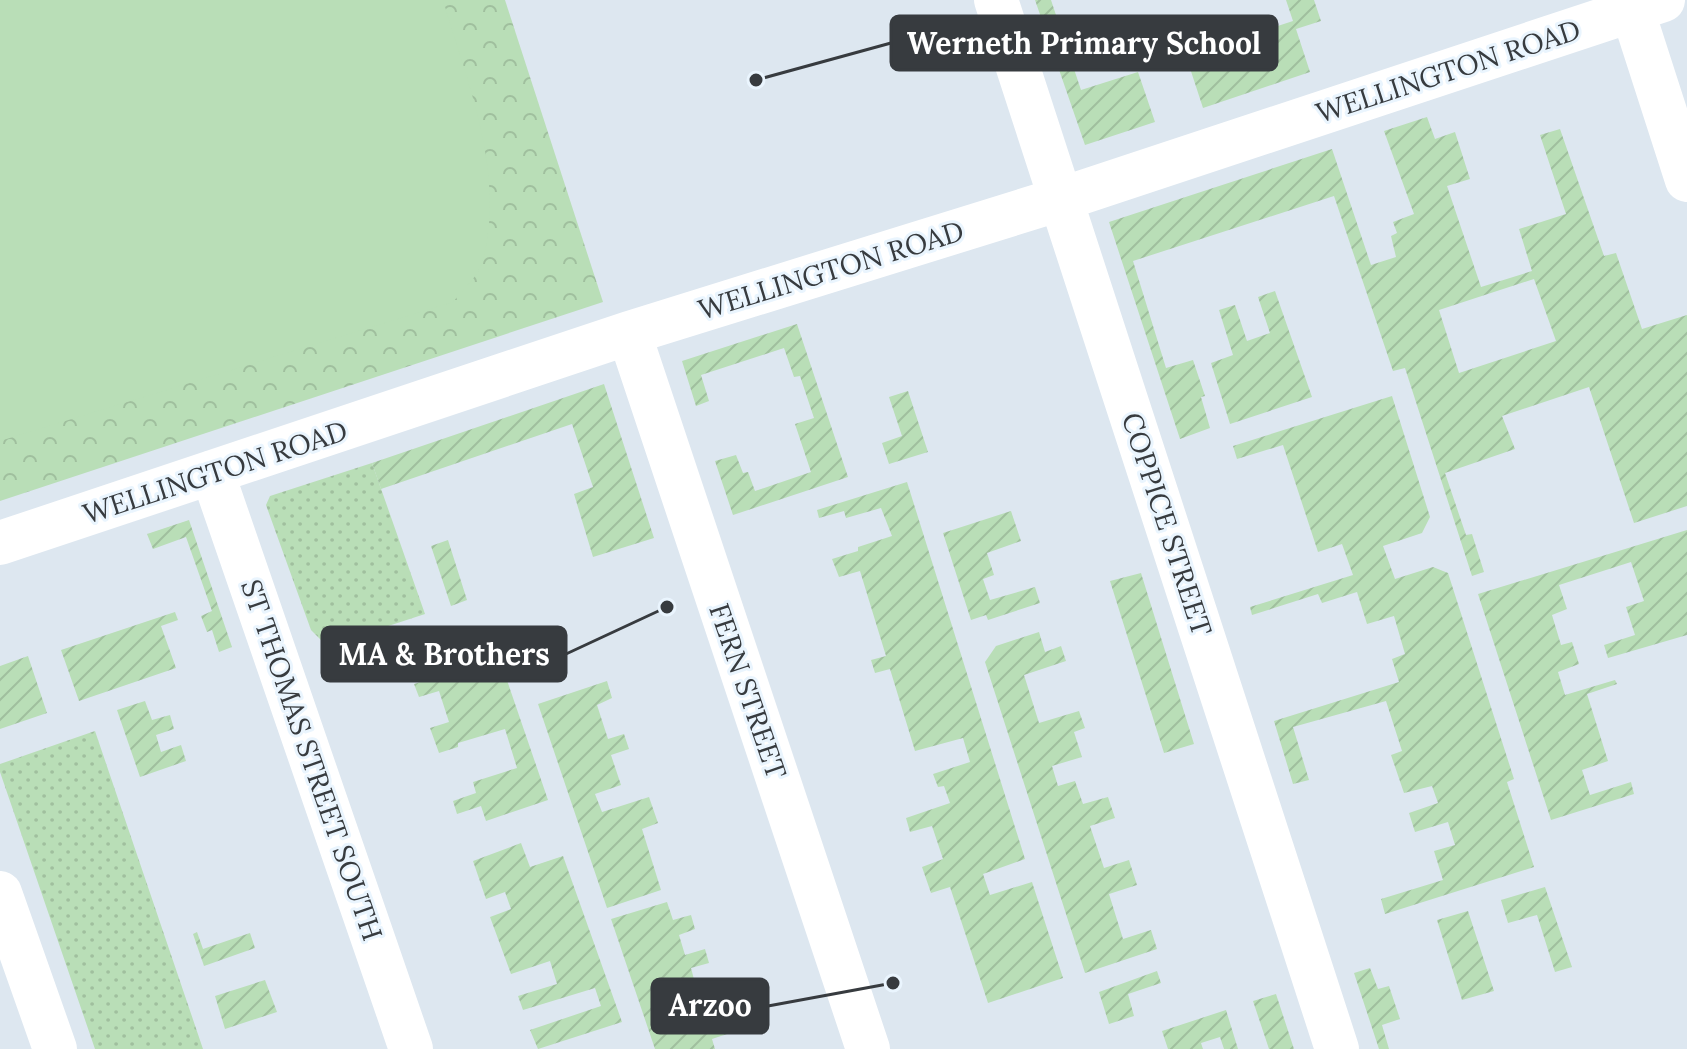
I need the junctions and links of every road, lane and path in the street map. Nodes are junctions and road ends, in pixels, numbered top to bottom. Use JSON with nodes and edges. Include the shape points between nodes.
{"nodes":[{"id":1,"x":996,"y":0,"type":"edge"},
{"id":2,"x":1642,"y":3,"type":"edge"},
{"id":3,"x":1687,"y":180,"type":"edge"},
{"id":4,"x":1062,"y":198,"type":"junction"},
{"id":5,"x":629,"y":333,"type":"junction"},
{"id":6,"x":212,"y":472,"type":"junction"},
{"id":7,"x":0,"y":543,"type":"edge"},
{"id":8,"x":0,"y":893,"type":"edge"},
{"id":9,"x":55,"y":1049,"type":"edge"},
{"id":10,"x":411,"y":1049,"type":"edge"},
{"id":11,"x":868,"y":1049,"type":"edge"},
{"id":12,"x":1337,"y":1049,"type":"edge"}],
"edges":[{"from":1,"to":4,"type":"street","name":"COPPICE STREET"},
{"from":2,"to":3,"type":"street"},
{"from":2,"to":4,"type":"street","name":"WELLINGTON ROAD"},
{"from":4,"to":5,"type":"street","name":"WELLINGTON ROAD"},
{"from":4,"to":12,"type":"street","name":"COPPICE STREET"},
{"from":5,"to":6,"type":"street","name":"WELLINGTON ROAD"},
{"from":5,"to":11,"type":"street","name":"FERN STREET"},
{"from":6,"to":7,"type":"street","name":"WELLINGTON ROAD"},
{"from":6,"to":10,"type":"street","name":"ST THOMAS STREET SOUTH"},
{"from":8,"to":9,"type":"street"}]}
